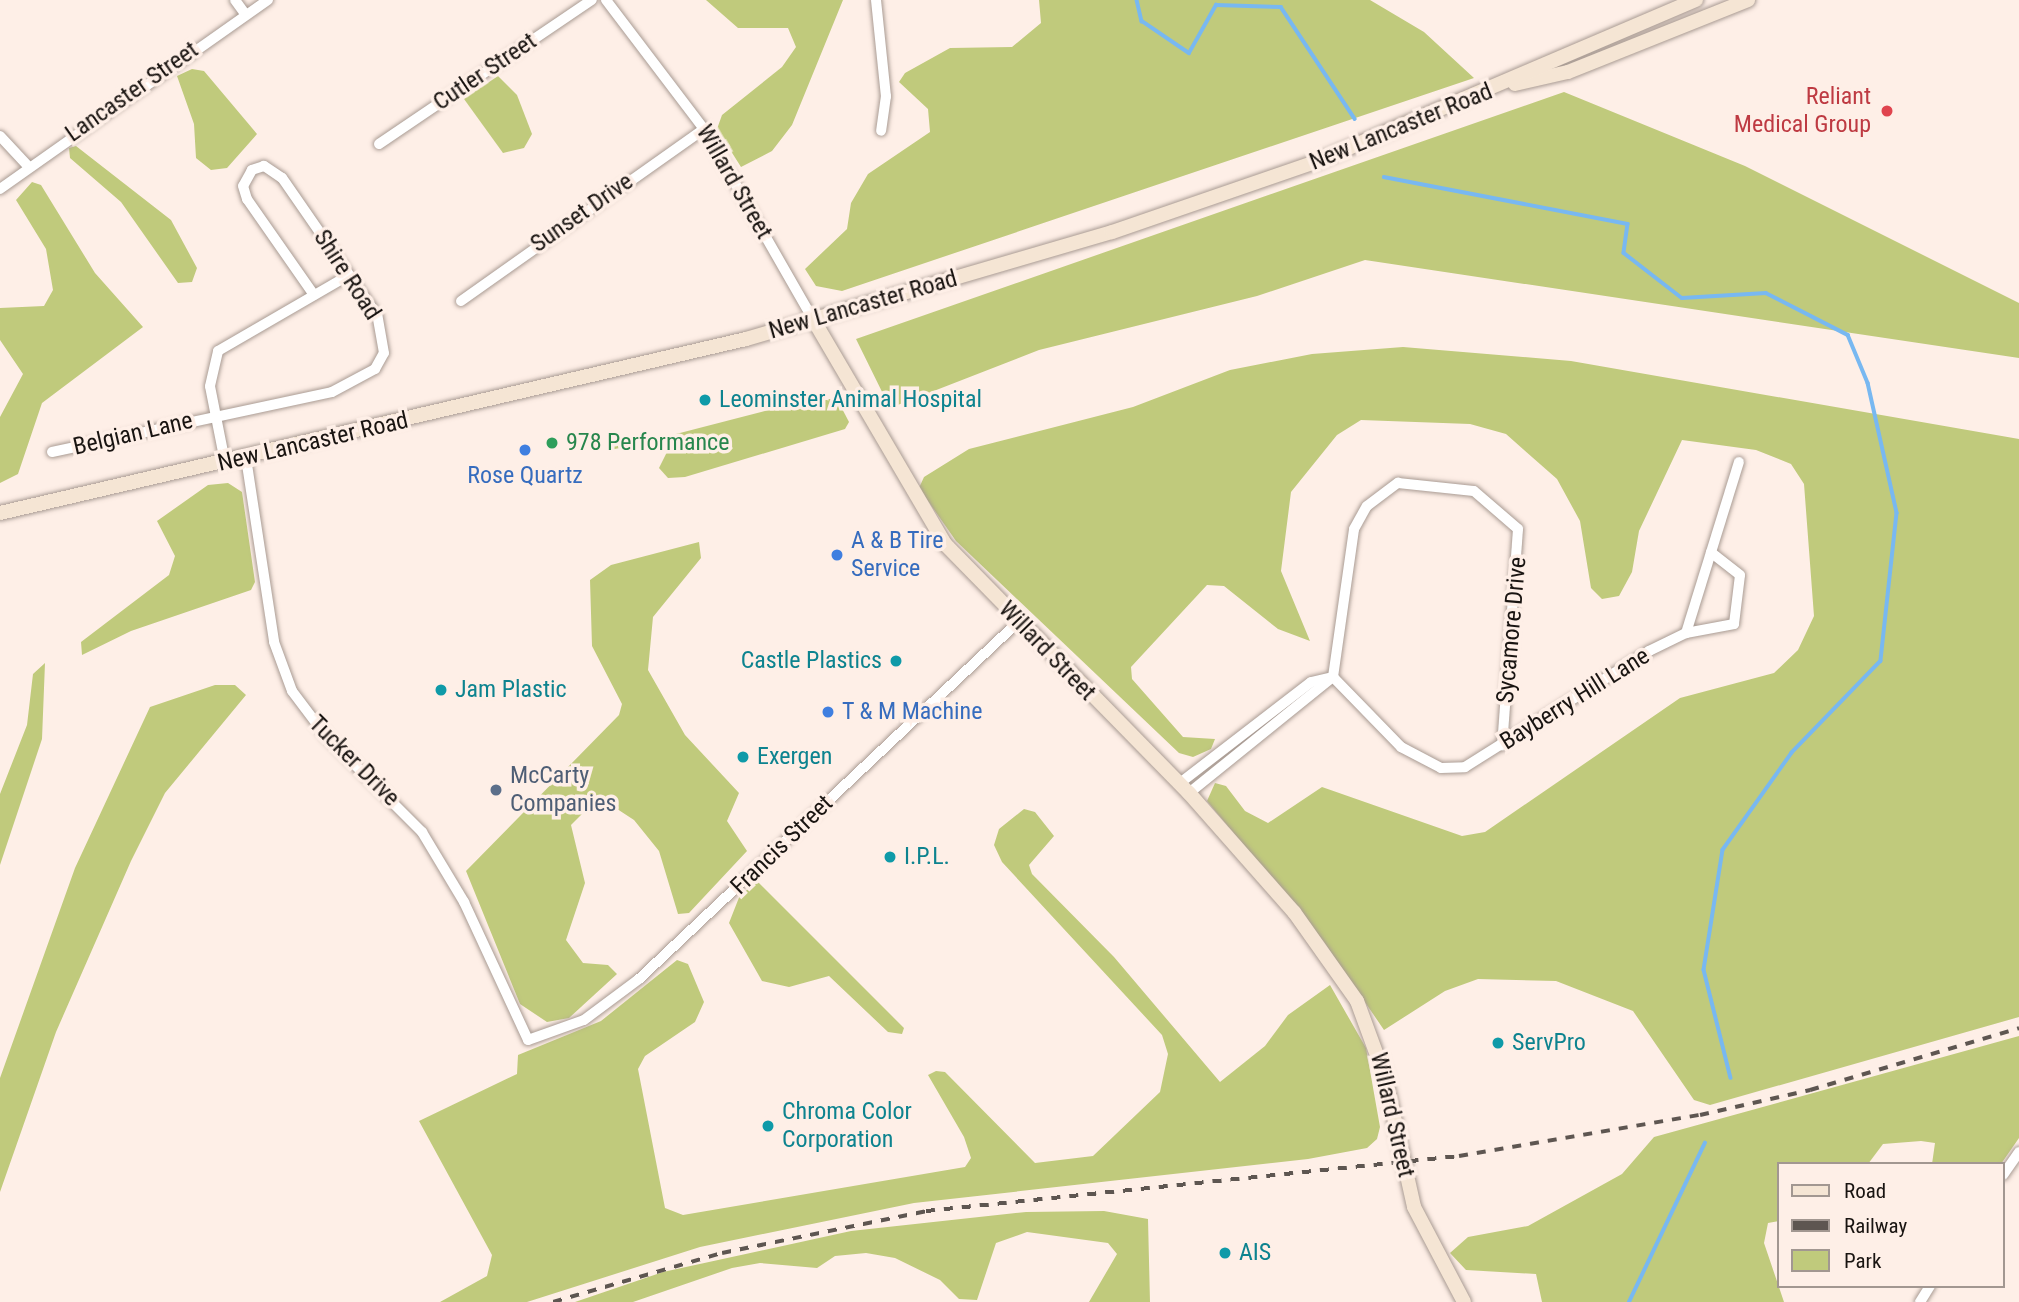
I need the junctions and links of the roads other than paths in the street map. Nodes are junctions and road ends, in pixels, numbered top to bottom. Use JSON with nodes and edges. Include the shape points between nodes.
{"nodes":[{"id":1,"x":236,"y":0,"type":"edge"},
{"id":2,"x":268,"y":0,"type":"edge"},
{"id":3,"x":592,"y":0,"type":"edge"},
{"id":4,"x":606,"y":0,"type":"edge"},
{"id":5,"x":876,"y":0,"type":"edge"},
{"id":6,"x":1696,"y":0,"type":"edge"},
{"id":7,"x":1748,"y":0,"type":"edge"},
{"id":8,"x":245,"y":14,"type":"junction"},
{"id":9,"x":1503,"y":86,"type":"junction"},
{"id":10,"x":704,"y":128,"type":"junction"},
{"id":11,"x":881,"y":131,"type":"dead end"},
{"id":12,"x":0,"y":136,"type":"edge"},
{"id":13,"x":379,"y":144,"type":"dead end"},
{"id":14,"x":28,"y":166,"type":"junction"},
{"id":15,"x":0,"y":189,"type":"edge"},
{"id":16,"x":349,"y":275,"type":"junction"},
{"id":17,"x":314,"y":295,"type":"junction"},
{"id":18,"x":461,"y":301,"type":"dead end"},
{"id":19,"x":813,"y":319,"type":"junction"},
{"id":20,"x":215,"y":416,"type":"junction"},
{"id":21,"x":52,"y":452,"type":"dead end"},
{"id":22,"x":246,"y":458,"type":"junction"},
{"id":23,"x":225,"y":462,"type":"junction"},
{"id":24,"x":1739,"y":463,"type":"dead end"},
{"id":25,"x":0,"y":513,"type":"edge"},
{"id":26,"x":1711,"y":552,"type":"junction"},
{"id":27,"x":1018,"y":622,"type":"junction"},
{"id":28,"x":1686,"y":633,"type":"junction"},
{"id":29,"x":1333,"y":677,"type":"junction"},
{"id":30,"x":1502,"y":745,"type":"junction"},
{"id":31,"x":1185,"y":788,"type":"junction"},
{"id":32,"x":528,"y":1040,"type":"joint"},
{"id":33,"x":2019,"y":1152,"type":"edge"},
{"id":34,"x":2005,"y":1172,"type":"edge"},
{"id":35,"x":1464,"y":1302,"type":"edge"}],
"edges":[{"from":1,"to":8,"type":"street"},
{"from":2,"to":8,"type":"street","name":"Lancaster Street"},
{"from":3,"to":13,"type":"street","name":"Cutler Street"},
{"from":4,"to":10,"type":"street","name":"Willard Street"},
{"from":5,"to":11,"type":"street","via":[[886,96]]},
{"from":6,"to":9,"type":"main road","name":"New Lancaster Road"},
{"from":7,"to":9,"type":"main road","via":[[1568,72]]},
{"from":8,"to":14,"type":"street","name":"Lancaster Street"},
{"from":9,"to":19,"type":"main road","name":"New Lancaster Road","via":[[1203,202]]},
{"from":10,"to":18,"type":"street","name":"Sunset Drive"},
{"from":10,"to":19,"type":"street","name":"Willard Street"},
{"from":12,"to":14,"type":"street"},
{"from":14,"to":15,"type":"street","name":"Lancaster Street"},
{"from":16,"to":17,"type":"street"},
{"from":16,"to":17,"type":"street","name":"Shire Road","via":[[282,178],[264,166],[252,170],[243,186],[247,199]]},
{"from":16,"to":20,"type":"street","name":"Shire Road","via":[[377,315],[384,338],[376,369],[332,392]]},
{"from":17,"to":20,"type":"street","via":[[218,351],[210,368]]},
{"from":19,"to":22,"type":"main road","name":"New Lancaster Road"},
{"from":19,"to":27,"type":"main road","name":"Willard Street","via":[[925,515]]},
{"from":20,"to":21,"type":"street","name":"Belgian Lane"},
{"from":20,"to":23,"type":"street"},
{"from":22,"to":23,"type":"main road","name":"New Lancaster Road"},
{"from":22,"to":32,"type":"street","name":"Tucker Drive","via":[[274,642],[292,691],[324,734],[422,832],[464,902]]},
{"from":23,"to":25,"type":"main road","name":"New Lancaster Road"},
{"from":24,"to":26,"type":"street"},
{"from":26,"to":28,"type":"street"},
{"from":26,"to":28,"type":"street","name":"Bayberry Hill Lane","via":[[1740,575],[1737,617],[1720,631]]},
{"from":27,"to":31,"type":"main road","name":"Willard Street"},
{"from":27,"to":32,"type":"street","name":"Francis Street","via":[[639,979],[584,1020]]},
{"from":28,"to":30,"type":"street","name":"Bayberry Hill Lane"},
{"from":29,"to":30,"type":"street","name":"Bayberry Hill Lane","via":[[1391,740],[1436,766],[1461,768]]},
{"from":29,"to":30,"type":"street","name":"Sycamore Drive","via":[[1353,535],[1363,511],[1398,483],[1474,491],[1508,515],[1520,538]]},
{"from":29,"to":31,"type":"street"},
{"from":31,"to":35,"type":"main road","name":"Willard Street","via":[[1294,912],[1370,1025],[1414,1206]]},
{"from":33,"to":34,"type":"street"}]}
